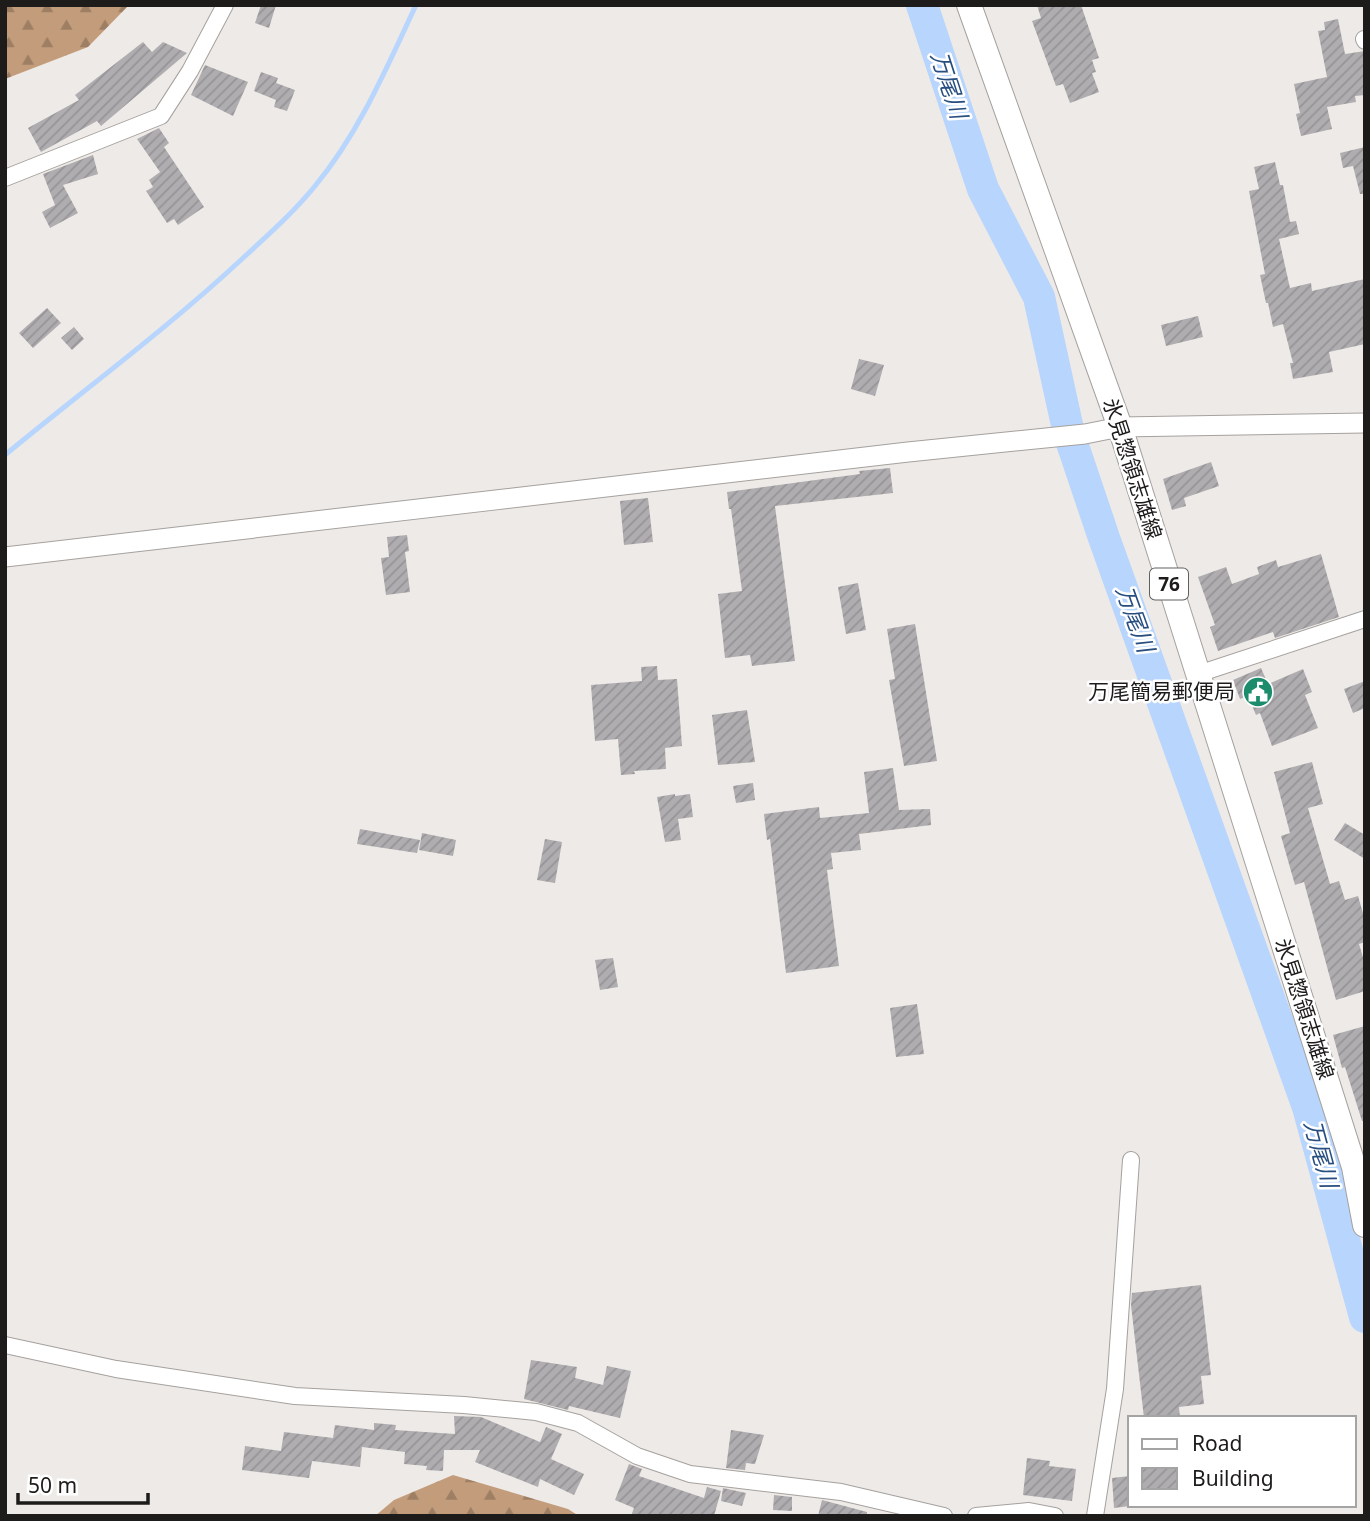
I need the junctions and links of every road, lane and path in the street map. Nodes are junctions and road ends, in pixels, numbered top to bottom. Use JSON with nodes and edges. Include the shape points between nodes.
{"nodes":[{"id":1,"x":225,"y":5,"type":"edge"},
{"id":2,"x":969,"y":5,"type":"edge"},
{"id":3,"x":5,"y":178,"type":"edge"},
{"id":4,"x":1365,"y":423,"type":"edge"},
{"id":5,"x":1120,"y":427,"type":"junction"},
{"id":6,"x":5,"y":557,"type":"edge"},
{"id":7,"x":1365,"y":619,"type":"edge"},
{"id":8,"x":1198,"y":674,"type":"junction"},
{"id":9,"x":1131,"y":1160,"type":"dead end"},
{"id":10,"x":1360,"y":1166,"type":"edge"},
{"id":11,"x":1365,"y":1225,"type":"edge"},
{"id":12,"x":5,"y":1345,"type":"edge"},
{"id":13,"x":944,"y":1516,"type":"edge"},
{"id":14,"x":976,"y":1516,"type":"edge"},
{"id":15,"x":1055,"y":1516,"type":"edge"},
{"id":16,"x":1095,"y":1516,"type":"edge"}],
"edges":[{"from":1,"to":3,"type":"street","via":[[161,116]]},
{"from":2,"to":5,"type":"main road","name":"氷見惣領志雄線","number":"76"},
{"from":4,"to":5,"type":"street"},
{"from":5,"to":6,"type":"street"},
{"from":5,"to":8,"type":"main road","name":"氷見惣領志雄線","number":"76"},
{"from":7,"to":8,"type":"street"},
{"from":8,"to":10,"type":"main road","name":"氷見惣領志雄線","number":"76"},
{"from":9,"to":16,"type":"street","via":[[1115,1389]]},
{"from":10,"to":11,"type":"main road","name":"氷見惣領志雄線"},
{"from":12,"to":13,"type":"street","via":[[116,1368],[295,1395],[537,1412],[578,1423],[637,1456],[690,1474],[841,1492]]},
{"from":14,"to":15,"type":"street","via":[[1030,1511]]}]}
